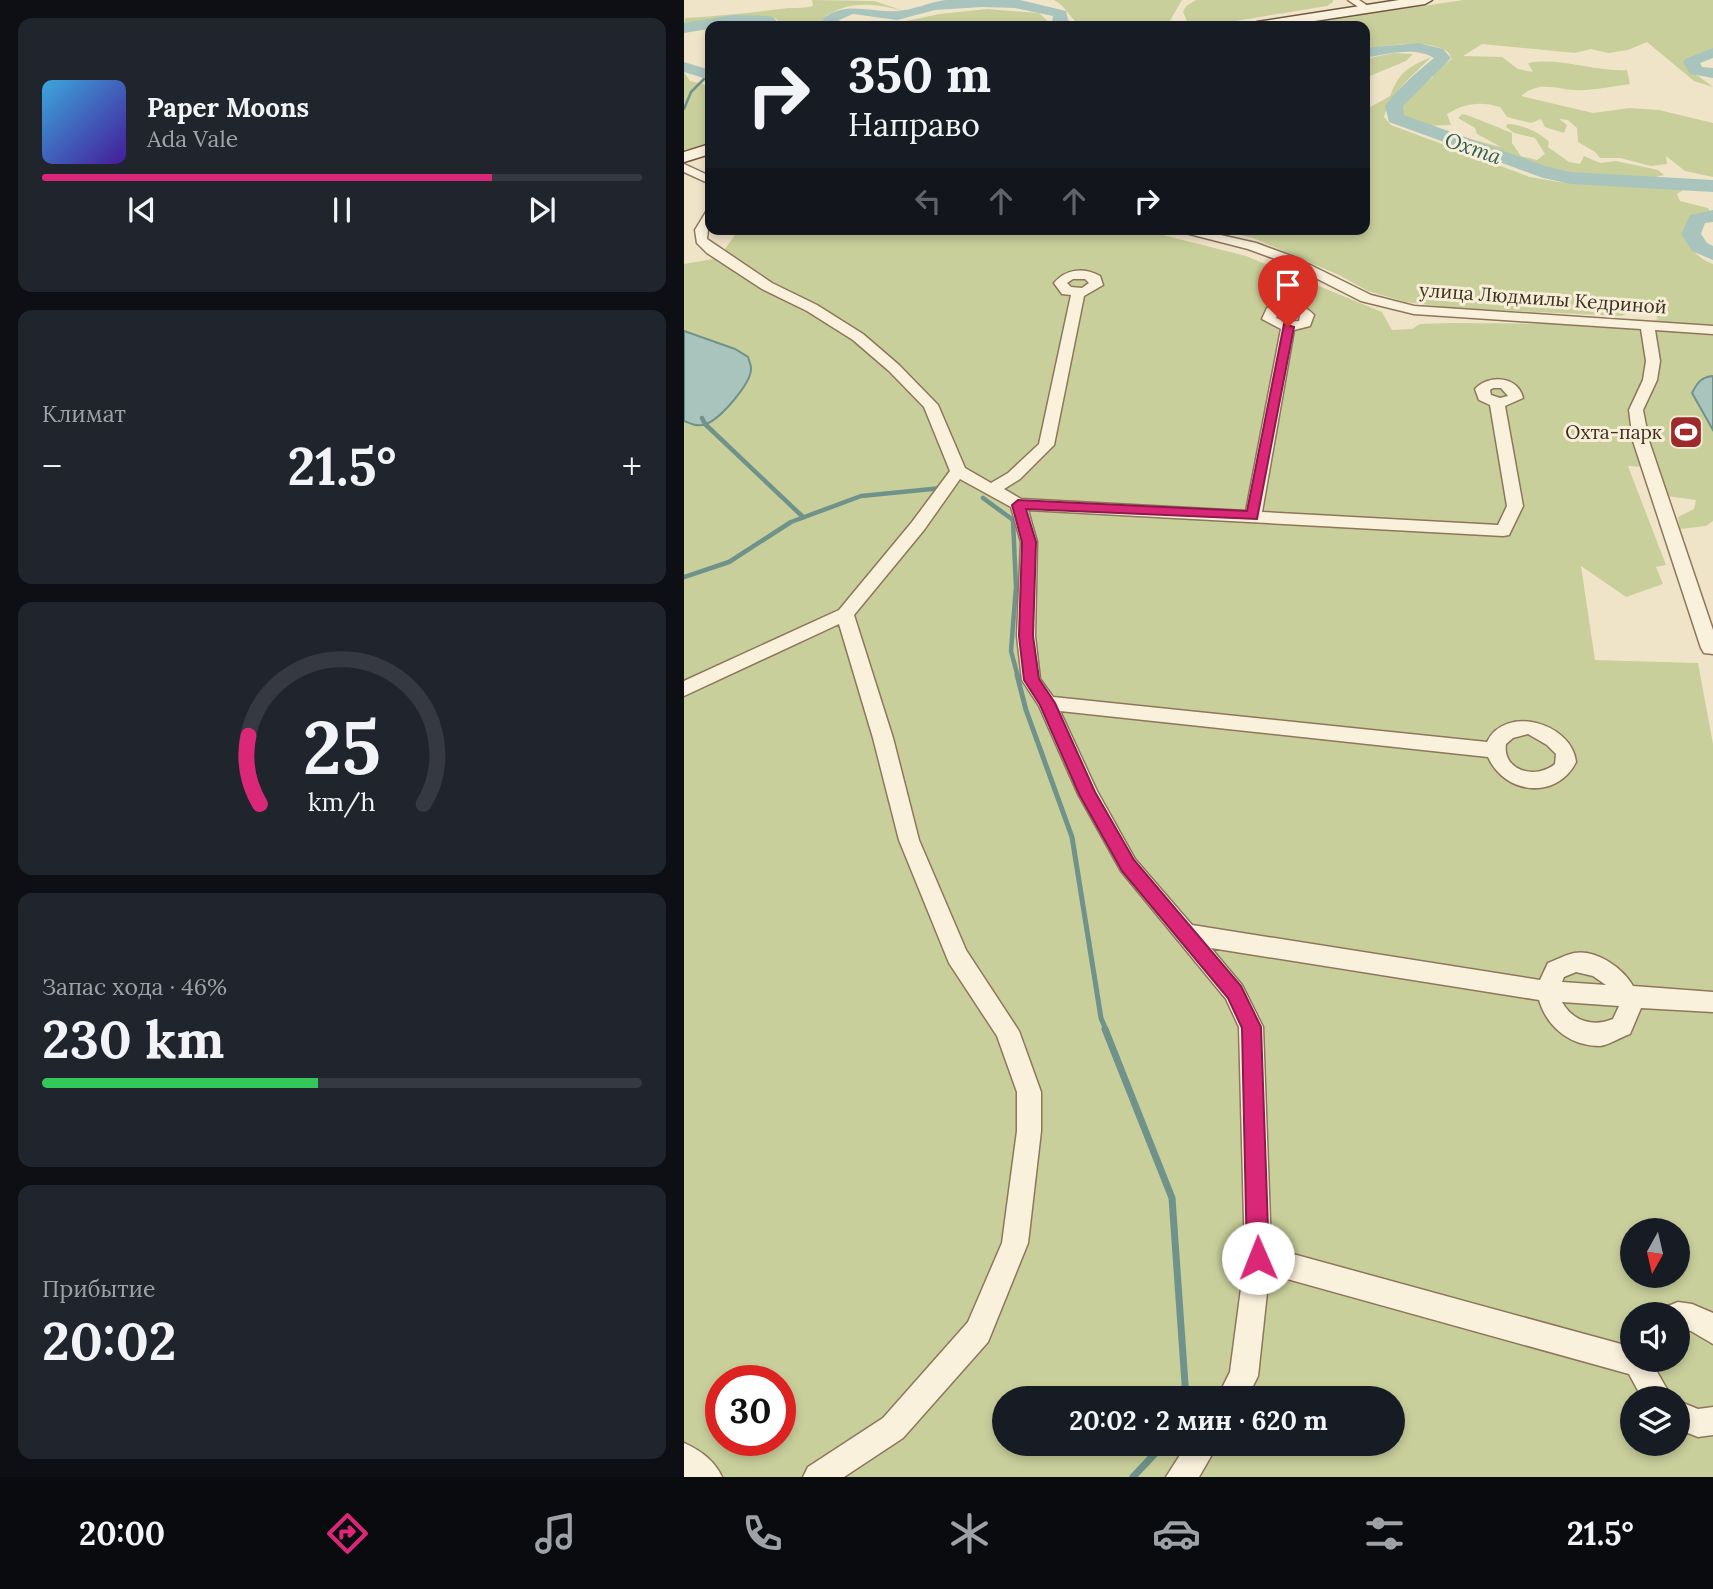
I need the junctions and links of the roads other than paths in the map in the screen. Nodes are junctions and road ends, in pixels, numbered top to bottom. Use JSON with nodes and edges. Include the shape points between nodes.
{"nodes":[{"id":1,"x":1353,"y":0,"type":"edge"},
{"id":2,"x":1425,"y":0,"type":"edge"},
{"id":3,"x":1366,"y":8,"type":"junction"},
{"id":4,"x":1287,"y":21,"type":"edge"},
{"id":5,"x":705,"y":151,"type":"edge"},
{"id":6,"x":684,"y":157,"type":"edge"},
{"id":7,"x":684,"y":167,"type":"edge"},
{"id":8,"x":705,"y":178,"type":"edge"},
{"id":9,"x":705,"y":223,"type":"edge"},
{"id":10,"x":1203,"y":235,"type":"edge"},
{"id":11,"x":1078,"y":293,"type":"dead end"},
{"id":12,"x":1647,"y":324,"type":"junction"},
{"id":13,"x":1288,"y":327,"type":"dead end"},
{"id":14,"x":1713,"y":330,"type":"edge"},
{"id":15,"x":1497,"y":402,"type":"dead end"},
{"id":16,"x":958,"y":471,"type":"junction"},
{"id":17,"x":991,"y":488,"type":"junction"},
{"id":18,"x":1018,"y":505,"type":"junction"},
{"id":19,"x":1253,"y":516,"type":"junction"},
{"id":20,"x":846,"y":614,"type":"junction"},
{"id":21,"x":1713,"y":648,"type":"edge"},
{"id":22,"x":684,"y":689,"type":"edge"},
{"id":23,"x":1047,"y":703,"type":"junction"},
{"id":24,"x":1494,"y":750,"type":"dead end"},
{"id":25,"x":1185,"y":934,"type":"junction"},
{"id":26,"x":1547,"y":991,"type":"junction"},
{"id":27,"x":1627,"y":996,"type":"junction"},
{"id":28,"x":1713,"y":1002,"type":"edge"},
{"id":29,"x":1258,"y":1258,"type":"junction"},
{"id":30,"x":1690,"y":1318,"type":"edge"},
{"id":31,"x":1713,"y":1330,"type":"edge"},
{"id":32,"x":1620,"y":1356,"type":"edge"},
{"id":33,"x":1238,"y":1386,"type":"edge"},
{"id":34,"x":1690,"y":1420,"type":"edge"},
{"id":35,"x":1713,"y":1421,"type":"edge"},
{"id":36,"x":1196,"y":1456,"type":"edge"},
{"id":37,"x":684,"y":1458,"type":"edge"},
{"id":38,"x":707,"y":1477,"type":"edge"},
{"id":39,"x":818,"y":1477,"type":"edge"},
{"id":40,"x":1181,"y":1477,"type":"edge"}],
"edges":[{"from":1,"to":3,"type":"street"},
{"from":2,"to":3,"type":"street"},
{"from":3,"to":4,"type":"street"},
{"from":5,"to":6,"type":"street"},
{"from":7,"to":8,"type":"street"},
{"from":9,"to":16,"type":"street","via":[[701,240],[711,250],[858,337],[895,368],[931,405]]},
{"from":10,"to":12,"type":"street","name":"улица Людмилы Кедриной","via":[[1252,246],[1366,298],[1414,310]]},
{"from":11,"to":17,"type":"street","via":[[1046,445],[1014,476]]},
{"from":12,"to":14,"type":"street","name":"улица Людмилы Кедриной"},
{"from":12,"to":21,"type":"street","via":[[1653,361],[1636,410],[1641,441]]},
{"from":13,"to":19,"type":"street"},
{"from":15,"to":19,"type":"street","via":[[1515,506],[1503,531]]},
{"from":16,"to":17,"type":"street"},
{"from":16,"to":20,"type":"street"},
{"from":17,"to":18,"type":"street"},
{"from":18,"to":19,"type":"street"},
{"from":18,"to":23,"type":"street","via":[[1029,542],[1026,636],[1031,680]]},
{"from":20,"to":22,"type":"street"},
{"from":20,"to":39,"type":"street","via":[[909,840],[957,956],[1007,1031],[1029,1092],[1029,1131],[1015,1243],[978,1332],[893,1428]]},
{"from":23,"to":24,"type":"street"},
{"from":23,"to":25,"type":"street","via":[[1088,794],[1128,865]]},
{"from":25,"to":26,"type":"street"},
{"from":25,"to":29,"type":"street","via":[[1234,992],[1251,1027]]},
{"from":26,"to":27,"type":"street"},
{"from":26,"to":27,"type":"street","via":[[1556,970],[1576,962],[1602,967],[1622,984]]},
{"from":26,"to":27,"type":"street","via":[[1554,1012],[1574,1030],[1600,1035],[1622,1026],[1630,1006]]},
{"from":27,"to":28,"type":"street"},
{"from":29,"to":32,"type":"street"},
{"from":29,"to":33,"type":"street","via":[[1244,1376]]},
{"from":30,"to":31,"type":"street"},
{"from":34,"to":35,"type":"street"},
{"from":36,"to":40,"type":"street"},
{"from":37,"to":38,"type":"street"}]}
